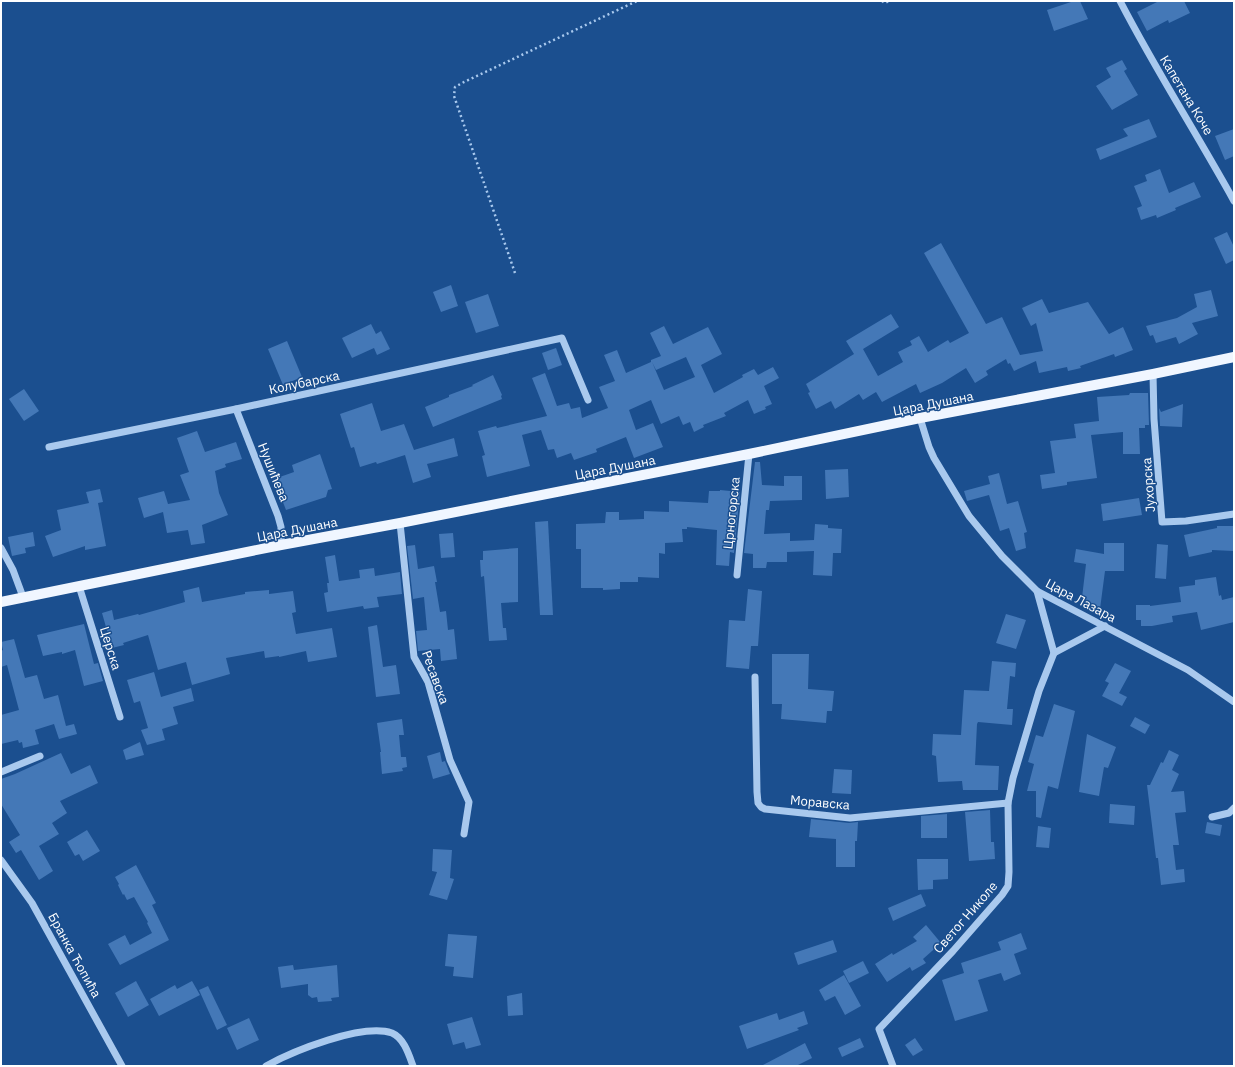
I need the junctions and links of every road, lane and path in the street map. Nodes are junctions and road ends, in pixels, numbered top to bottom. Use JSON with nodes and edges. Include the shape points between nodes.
{"nodes":[{"id":1,"x":637,"y":1,"type":"edge"},
{"id":2,"x":882,"y":1,"type":"edge"},
{"id":3,"x":889,"y":1,"type":"edge"},
{"id":4,"x":1120,"y":1,"type":"edge"},
{"id":5,"x":1234,"y":201,"type":"edge"},
{"id":6,"x":515,"y":273,"type":"dead end"},
{"id":7,"x":1234,"y":357,"type":"edge"},
{"id":8,"x":1153,"y":374,"type":"junction"},
{"id":9,"x":588,"y":400,"type":"dead end"},
{"id":10,"x":236,"y":410,"type":"junction"},
{"id":11,"x":920,"y":418,"type":"junction"},
{"id":12,"x":49,"y":447,"type":"dead end"},
{"id":13,"x":749,"y":454,"type":"junction"},
{"id":14,"x":1234,"y":514,"type":"edge"},
{"id":15,"x":400,"y":523,"type":"junction"},
{"id":16,"x":281,"y":545,"type":"junction"},
{"id":17,"x":1,"y":548,"type":"edge"},
{"id":18,"x":737,"y":575,"type":"dead end"},
{"id":19,"x":79,"y":586,"type":"junction"},
{"id":20,"x":1037,"y":591,"type":"junction"},
{"id":21,"x":23,"y":597,"type":"junction"},
{"id":22,"x":1,"y":602,"type":"edge"},
{"id":23,"x":1105,"y":626,"type":"junction"},
{"id":24,"x":1054,"y":654,"type":"junction"},
{"id":25,"x":755,"y":677,"type":"dead end"},
{"id":26,"x":1234,"y":702,"type":"edge"},
{"id":27,"x":120,"y":717,"type":"dead end"},
{"id":28,"x":40,"y":756,"type":"dead end"},
{"id":29,"x":1,"y":772,"type":"edge"},
{"id":30,"x":1008,"y":803,"type":"junction"},
{"id":31,"x":1234,"y":808,"type":"edge"},
{"id":32,"x":1212,"y":817,"type":"dead end"},
{"id":33,"x":464,"y":834,"type":"dead end"},
{"id":34,"x":1,"y":860,"type":"edge"},
{"id":35,"x":122,"y":1066,"type":"edge"},
{"id":36,"x":266,"y":1066,"type":"edge"},
{"id":37,"x":413,"y":1066,"type":"edge"},
{"id":38,"x":893,"y":1066,"type":"edge"}],
"edges":[{"from":1,"to":6,"type":"path","via":[[455,87],[454,96]]},
{"from":2,"to":3,"type":"path"},
{"from":4,"to":5,"type":"street","name":"Капетана Коче"},
{"from":7,"to":8,"type":"main road","name":"Цара Душана"},
{"from":8,"to":11,"type":"main road","name":"Цара Душана"},
{"from":8,"to":14,"type":"street","name":"Јухорска","via":[[1162,522]]},
{"from":9,"to":10,"type":"street","name":"Колубарска","via":[[562,338]]},
{"from":10,"to":12,"type":"street","name":"Колубарска"},
{"from":10,"to":16,"type":"street","name":"Нушићева","via":[[278,516]]},
{"from":11,"to":13,"type":"main road","name":"Цара Душана"},
{"from":11,"to":20,"type":"street","name":"Цара Лазара","via":[[934,458],[969,516],[1002,556]]},
{"from":13,"to":15,"type":"main road","name":"Цара Душана"},
{"from":13,"to":18,"type":"street","name":"Црногорска"},
{"from":15,"to":16,"type":"main road","name":"Цара Душана"},
{"from":15,"to":33,"type":"street","name":"Ресавска","via":[[414,657],[428,682],[450,760],[469,802]]},
{"from":16,"to":19,"type":"main road","name":"Цара Душана"},
{"from":17,"to":21,"type":"street"},
{"from":19,"to":21,"type":"main road","name":"Цара Душана"},
{"from":19,"to":27,"type":"street","name":"Церска"},
{"from":20,"to":23,"type":"street","name":"Цара Лазара"},
{"from":20,"to":24,"type":"street"},
{"from":21,"to":22,"type":"main road","name":"Цара Душана"},
{"from":23,"to":24,"type":"street"},
{"from":23,"to":26,"type":"street","name":"Цара Лазара","via":[[1188,670]]},
{"from":24,"to":30,"type":"street","name":"Светог Николе","via":[[1039,691]]},
{"from":25,"to":30,"type":"street","name":"Моравска","via":[[757,792],[758,803],[765,809],[850,818]]},
{"from":28,"to":29,"type":"street"},
{"from":30,"to":38,"type":"street","name":"Светог Николе","via":[[1008,886],[953,951],[879,1028]]},
{"from":31,"to":32,"type":"street","via":[[1230,813]]},
{"from":34,"to":35,"type":"street","name":"Бранка Ћопића","via":[[32,903]]},
{"from":36,"to":37,"type":"street","via":[[282,1057],[346,1034],[376,1031],[393,1034],[404,1044]]}]}
